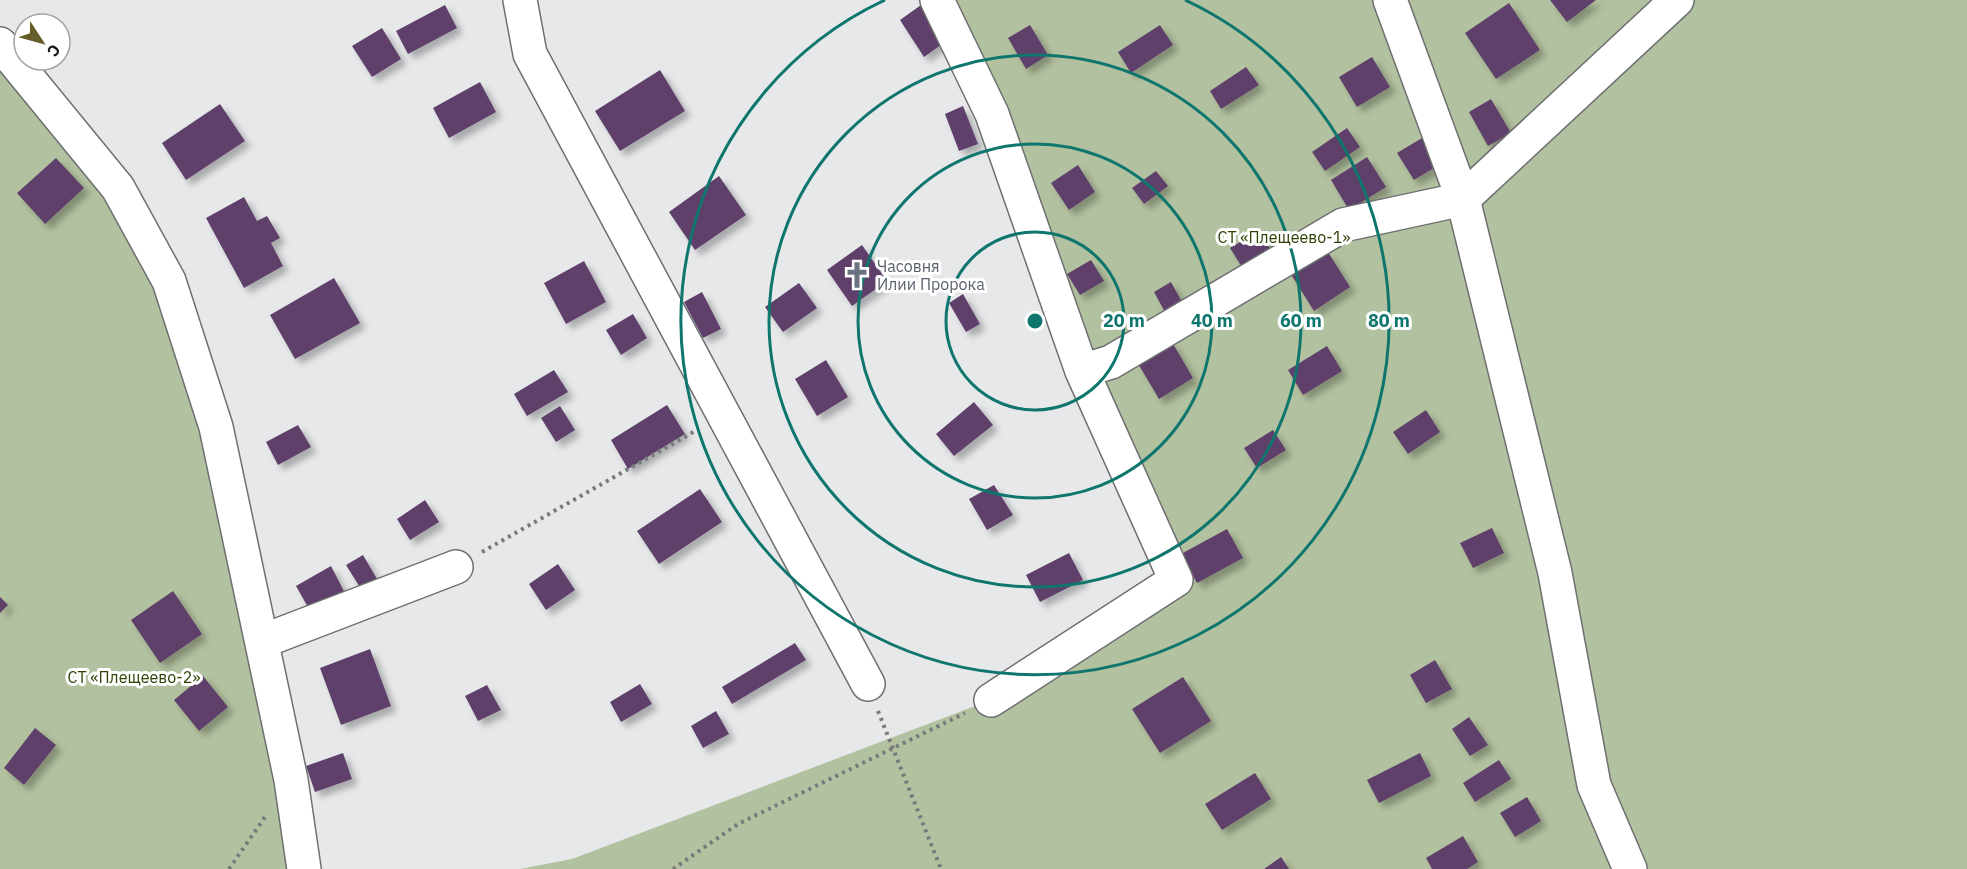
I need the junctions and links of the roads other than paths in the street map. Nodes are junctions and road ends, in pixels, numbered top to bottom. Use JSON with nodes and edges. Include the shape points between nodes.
{"nodes":[{"id":1,"x":520,"y":0,"type":"edge"},
{"id":2,"x":937,"y":0,"type":"edge"},
{"id":3,"x":1390,"y":0,"type":"edge"},
{"id":4,"x":1677,"y":0,"type":"edge"},
{"id":5,"x":0,"y":44,"type":"edge"},
{"id":6,"x":1463,"y":199,"type":"junction"},
{"id":7,"x":1082,"y":370,"type":"junction"},
{"id":8,"x":456,"y":567,"type":"road end"},
{"id":9,"x":263,"y":641,"type":"junction"},
{"id":10,"x":868,"y":684,"type":"road end"},
{"id":11,"x":991,"y":700,"type":"road end"},
{"id":12,"x":304,"y":869,"type":"edge"},
{"id":13,"x":1630,"y":869,"type":"edge"}],
"edges":[{"from":1,"to":10,"type":"street","via":[[530,54]]},
{"from":2,"to":7,"type":"street","via":[[992,114]]},
{"from":3,"to":6,"type":"street"},
{"from":4,"to":6,"type":"street"},
{"from":5,"to":9,"type":"street","via":[[118,188],[169,280],[216,427]]},
{"from":6,"to":7,"type":"street","via":[[1343,225],[1111,362]]},
{"from":6,"to":13,"type":"street","via":[[1555,573],[1594,785]]},
{"from":7,"to":11,"type":"street","via":[[1176,580]]},
{"from":8,"to":9,"type":"street"},
{"from":9,"to":12,"type":"street"}]}
